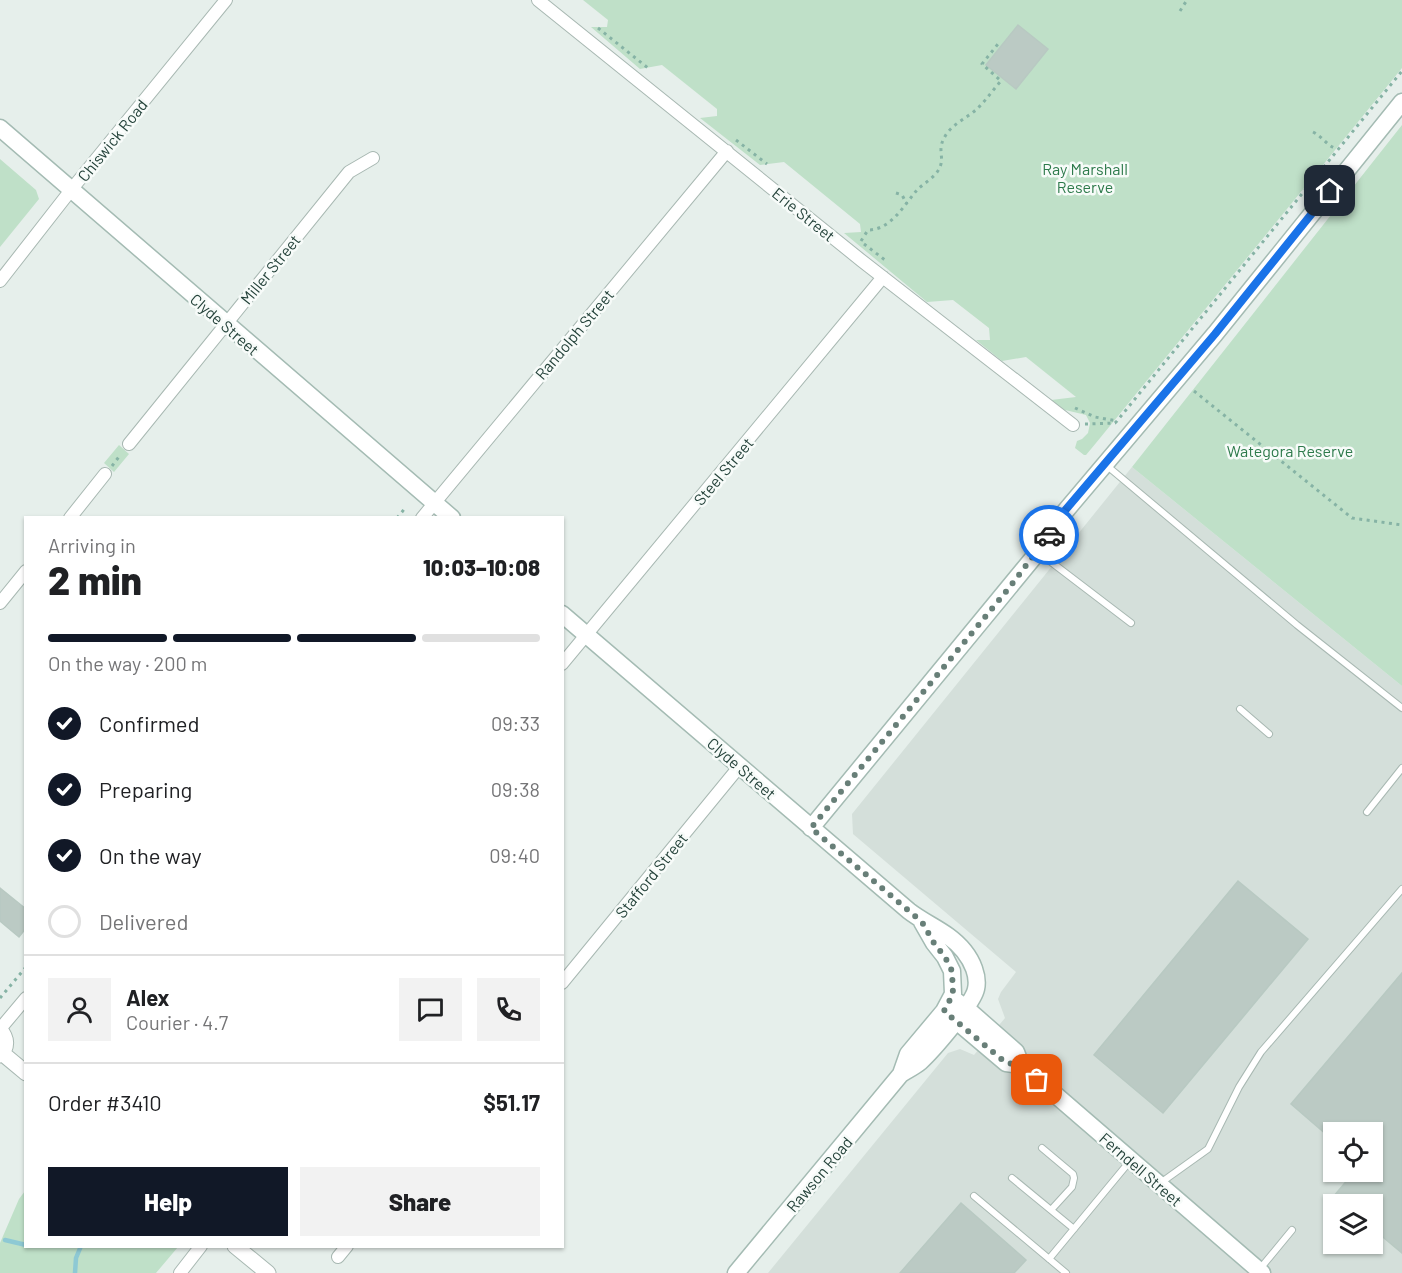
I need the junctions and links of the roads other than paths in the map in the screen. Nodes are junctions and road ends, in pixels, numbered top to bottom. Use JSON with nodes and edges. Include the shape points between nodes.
{"nodes":[{"id":1,"x":226,"y":0,"type":"edge"},
{"id":2,"x":538,"y":0,"type":"edge"},
{"id":3,"x":1402,"y":102,"type":"edge"},
{"id":4,"x":0,"y":128,"type":"edge"},
{"id":5,"x":727,"y":150,"type":"junction"},
{"id":6,"x":373,"y":158,"type":"dead end"},
{"id":7,"x":71,"y":190,"type":"junction"},
{"id":8,"x":883,"y":277,"type":"junction"},
{"id":9,"x":0,"y":281,"type":"edge"},
{"id":10,"x":225,"y":323,"type":"junction"},
{"id":11,"x":1073,"y":424,"type":"road end"},
{"id":12,"x":129,"y":444,"type":"road end"},
{"id":13,"x":1105,"y":464,"type":"junction"},
{"id":14,"x":105,"y":474,"type":"road end"},
{"id":15,"x":434,"y":502,"type":"junction"},
{"id":16,"x":72,"y":516,"type":"edge"},
{"id":17,"x":424,"y":516,"type":"edge"},
{"id":18,"x":450,"y":516,"type":"edge"},
{"id":19,"x":1038,"y":552,"type":"junction"},
{"id":20,"x":24,"y":574,"type":"edge"},
{"id":21,"x":0,"y":603,"type":"edge"},
{"id":22,"x":564,"y":616,"type":"edge"},
{"id":23,"x":1131,"y":623,"type":"dead end"},
{"id":24,"x":587,"y":635,"type":"junction"},
{"id":25,"x":564,"y":662,"type":"edge"},
{"id":26,"x":1402,"y":708,"type":"edge"},
{"id":27,"x":1240,"y":709,"type":"dead end"},
{"id":28,"x":1269,"y":734,"type":"dead end"},
{"id":29,"x":739,"y":766,"type":"junction"},
{"id":30,"x":1402,"y":768,"type":"edge"},
{"id":31,"x":1366,"y":812,"type":"dead end"},
{"id":32,"x":811,"y":828,"type":"junction"},
{"id":33,"x":1402,"y":889,"type":"edge"},
{"id":34,"x":922,"y":922,"type":"junction"},
{"id":35,"x":564,"y":981,"type":"edge"},
{"id":36,"x":24,"y":1000,"type":"edge"},
{"id":37,"x":954,"y":1009,"type":"junction"},
{"id":38,"x":0,"y":1030,"type":"edge"},
{"id":39,"x":1,"y":1054,"type":"edge"},
{"id":40,"x":24,"y":1071,"type":"edge"},
{"id":41,"x":1042,"y":1148,"type":"dead end"},
{"id":42,"x":1131,"y":1160,"type":"junction"},
{"id":43,"x":1012,"y":1178,"type":"dead end"},
{"id":44,"x":1158,"y":1184,"type":"junction"},
{"id":45,"x":974,"y":1196,"type":"dead end"},
{"id":46,"x":1051,"y":1210,"type":"junction"},
{"id":47,"x":1074,"y":1229,"type":"junction"},
{"id":48,"x":1292,"y":1230,"type":"dead end"},
{"id":49,"x":199,"y":1248,"type":"edge"},
{"id":50,"x":238,"y":1248,"type":"edge"},
{"id":51,"x":345,"y":1248,"type":"edge"},
{"id":52,"x":338,"y":1257,"type":"dead end"},
{"id":53,"x":1049,"y":1259,"type":"junction"},
{"id":54,"x":1261,"y":1272,"type":"edge"},
{"id":55,"x":180,"y":1273,"type":"edge"},
{"id":56,"x":268,"y":1273,"type":"edge"},
{"id":57,"x":736,"y":1273,"type":"edge"},
{"id":58,"x":1066,"y":1273,"type":"edge"}],
"edges":[{"from":1,"to":7,"type":"street","name":"Chiswick Road"},
{"from":2,"to":5,"type":"street","name":"Erie Street"},
{"from":3,"to":13,"type":"main road"},
{"from":4,"to":7,"type":"main road","name":"Clyde Street"},
{"from":5,"to":8,"type":"street","name":"Erie Street"},
{"from":5,"to":15,"type":"street","name":"Randolph Street"},
{"from":6,"to":10,"type":"street","name":"Miller Street","via":[[349,172]]},
{"from":7,"to":9,"type":"street","name":"Chiswick Road"},
{"from":7,"to":10,"type":"main road","name":"Clyde Street"},
{"from":8,"to":11,"type":"street","name":"Erie Street"},
{"from":8,"to":24,"type":"street","name":"Steel Street"},
{"from":10,"to":12,"type":"street","name":"Miller Street"},
{"from":10,"to":15,"type":"main road","name":"Clyde Street"},
{"from":13,"to":19,"type":"main road","via":[[1062,514]]},
{"from":13,"to":26,"type":"lane"},
{"from":14,"to":16,"type":"street"},
{"from":15,"to":17,"type":"street","name":"Randolph Street"},
{"from":15,"to":18,"type":"main road","name":"Clyde Street"},
{"from":19,"to":23,"type":"lane"},
{"from":19,"to":32,"type":"main road"},
{"from":20,"to":21,"type":"street"},
{"from":22,"to":24,"type":"main road","name":"Clyde Street"},
{"from":24,"to":25,"type":"street","name":"Steel Street"},
{"from":24,"to":29,"type":"main road","name":"Clyde Street"},
{"from":27,"to":28,"type":"lane"},
{"from":29,"to":32,"type":"main road","name":"Clyde Street"},
{"from":29,"to":35,"type":"street","name":"Stafford Street"},
{"from":30,"to":31,"type":"lane"},
{"from":32,"to":34,"type":"main road","name":"Clyde Street"},
{"from":33,"to":44,"type":"lane","via":[[1261,1052],[1208,1149]]},
{"from":34,"to":37,"type":"main road","name":"Clyde Street","via":[[952,971]]},
{"from":34,"to":37,"type":"main road","name":"Clyde Street","via":[[946,933],[963,950],[976,975],[976,988]]},
{"from":36,"to":38,"type":"street"},
{"from":37,"to":42,"type":"main road","name":"Ferndell Street","via":[[1006,1063],[1021,1065]]},
{"from":37,"to":57,"type":"main road","name":"Rawson Road","via":[[908,1054],[901,1074]]},
{"from":38,"to":39,"type":"street","via":[[6,1041]]},
{"from":39,"to":40,"type":"street"},
{"from":41,"to":46,"type":"lane","via":[[1074,1178],[1072,1187]]},
{"from":42,"to":44,"type":"main road","name":"Ferndell Street"},
{"from":42,"to":47,"type":"lane"},
{"from":43,"to":46,"type":"lane"},
{"from":44,"to":54,"type":"main road","name":"Ferndell Street"},
{"from":45,"to":53,"type":"lane"},
{"from":46,"to":47,"type":"lane"},
{"from":47,"to":53,"type":"lane"},
{"from":48,"to":54,"type":"lane"},
{"from":49,"to":55,"type":"street"},
{"from":50,"to":56,"type":"street"},
{"from":51,"to":52,"type":"street"},
{"from":53,"to":58,"type":"lane"}]}
